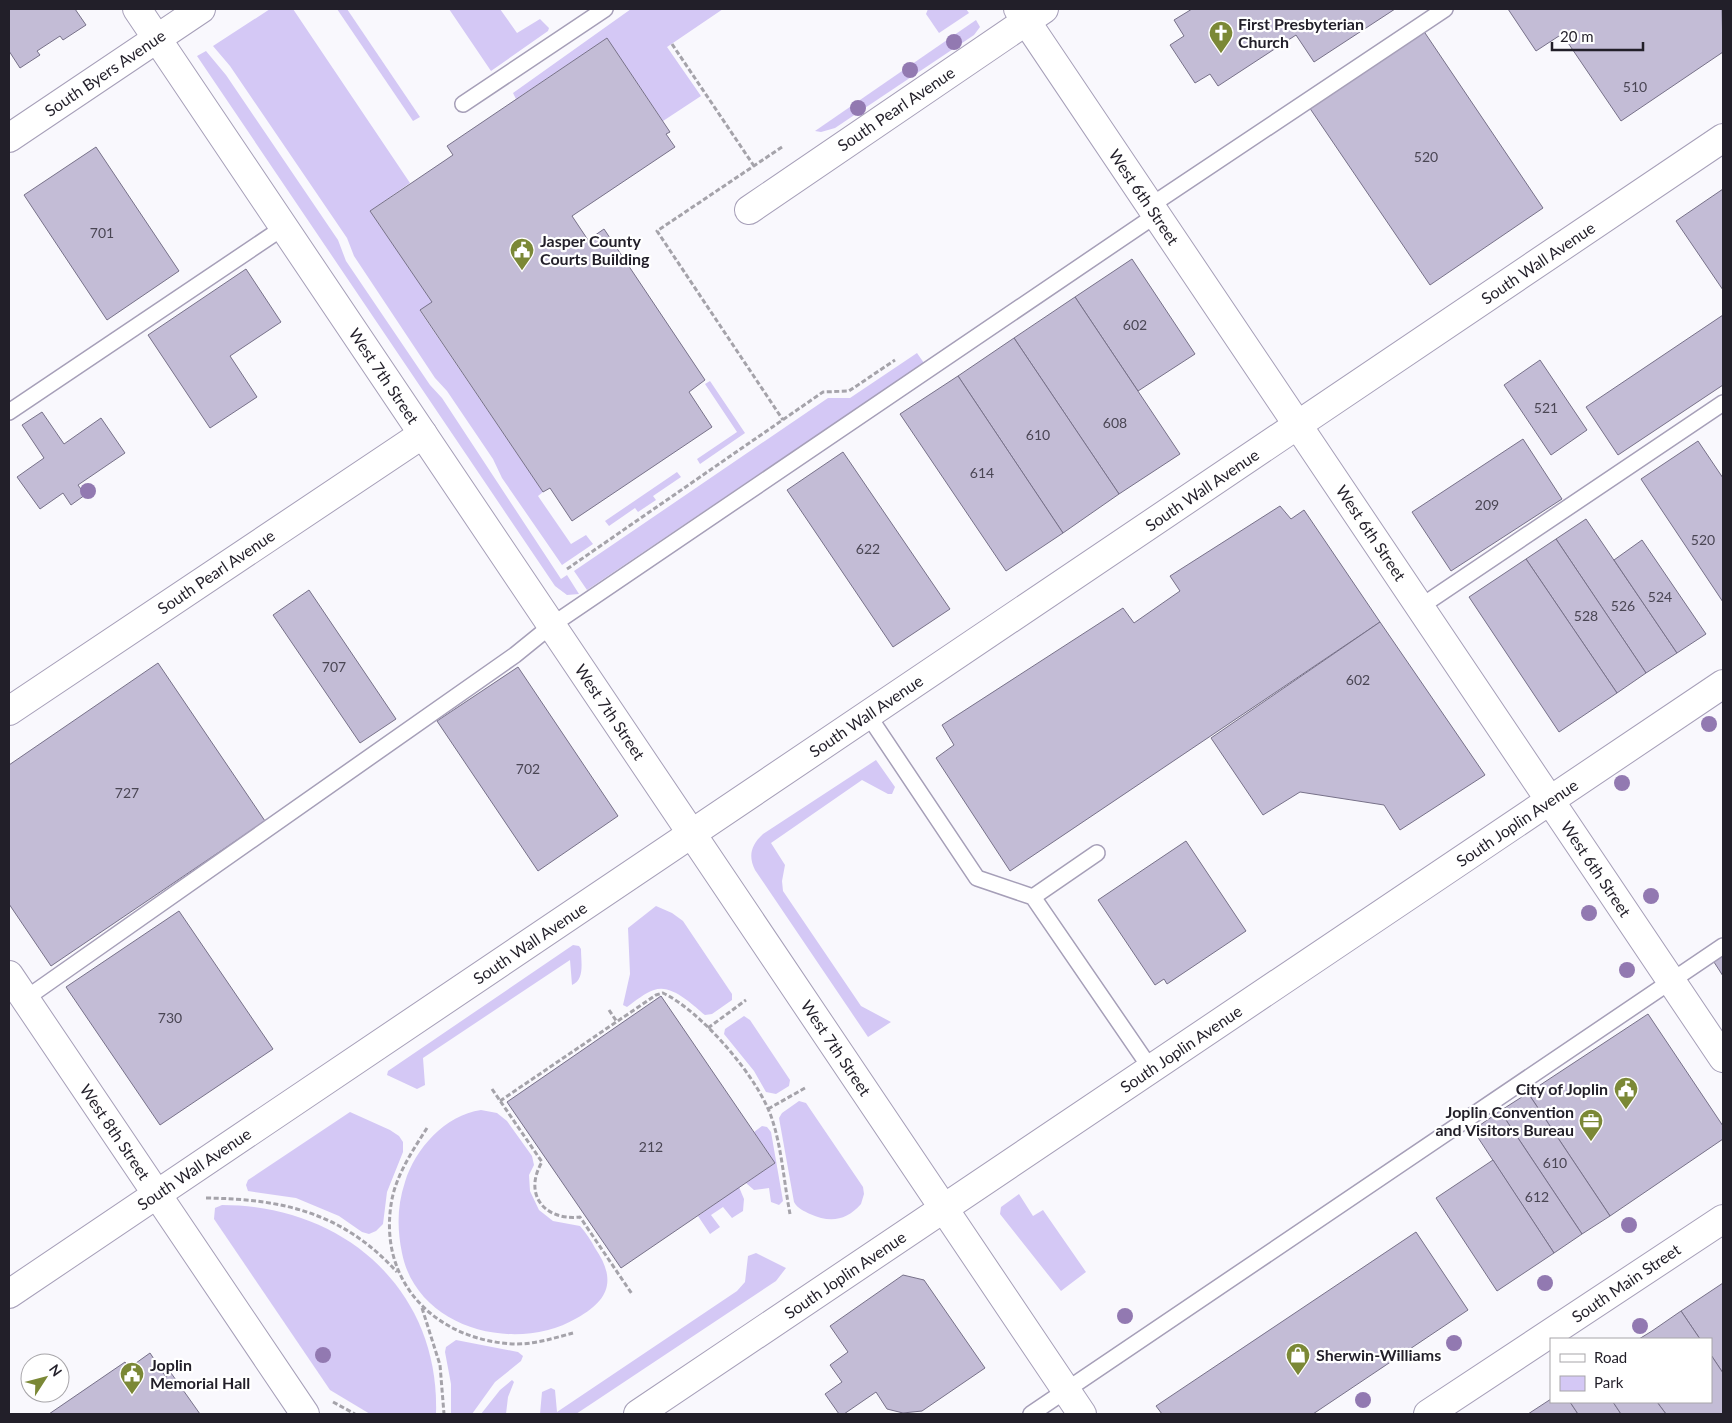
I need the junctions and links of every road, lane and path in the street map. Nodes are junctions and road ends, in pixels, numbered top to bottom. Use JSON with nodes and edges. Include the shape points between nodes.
{"nodes":[{"id":1,"x":137,"y":9,"type":"edge"},
{"id":2,"x":201,"y":9,"type":"edge"},
{"id":3,"x":605,"y":9,"type":"edge"},
{"id":4,"x":1445,"y":9,"type":"edge"},
{"id":5,"x":1029,"y":13,"type":"edge"},
{"id":6,"x":157,"y":38,"type":"junction"},
{"id":7,"x":672,"y":44,"type":"dead end"},
{"id":8,"x":464,"y":104,"type":"dead end"},
{"id":9,"x":9,"y":138,"type":"edge"},
{"id":10,"x":1723,"y":138,"type":"edge"},
{"id":11,"x":782,"y":147,"type":"dead end"},
{"id":12,"x":754,"y":166,"type":"junction"},
{"id":13,"x":749,"y":210,"type":"dead end"},
{"id":14,"x":1153,"y":211,"type":"junction"},
{"id":15,"x":284,"y":227,"type":"junction"},
{"id":16,"x":895,"y":360,"type":"dead end"},
{"id":17,"x":1723,"y":403,"type":"edge"},
{"id":18,"x":9,"y":412,"type":"edge"},
{"id":19,"x":783,"y":420,"type":"junction"},
{"id":20,"x":1299,"y":424,"type":"junction"},
{"id":21,"x":422,"y":434,"type":"junction"},
{"id":22,"x":567,"y":569,"type":"dead end"},
{"id":23,"x":1420,"y":607,"type":"junction"},
{"id":24,"x":552,"y":626,"type":"junction"},
{"id":25,"x":1723,"y":684,"type":"edge"},
{"id":26,"x":9,"y":711,"type":"edge"},
{"id":27,"x":868,"y":715,"type":"junction"},
{"id":28,"x":1550,"y":800,"type":"junction"},
{"id":29,"x":692,"y":834,"type":"junction"},
{"id":30,"x":1097,"y":853,"type":"dead end"},
{"id":31,"x":1034,"y":897,"type":"junction"},
{"id":32,"x":1723,"y":946,"type":"edge"},
{"id":33,"x":9,"y":975,"type":"edge"},
{"id":34,"x":1671,"y":981,"type":"junction"},
{"id":35,"x":25,"y":999,"type":"junction"},
{"id":36,"x":746,"y":1000,"type":"dead end"},
{"id":37,"x":609,"y":1010,"type":"dead end"},
{"id":38,"x":617,"y":1022,"type":"junction"},
{"id":39,"x":708,"y":1028,"type":"junction"},
{"id":40,"x":1723,"y":1058,"type":"edge"},
{"id":41,"x":1151,"y":1069,"type":"junction"},
{"id":42,"x":805,"y":1088,"type":"dead end"},
{"id":43,"x":492,"y":1089,"type":"dead end"},
{"id":44,"x":500,"y":1101,"type":"junction"},
{"id":45,"x":768,"y":1109,"type":"junction"},
{"id":46,"x":427,"y":1128,"type":"dead end"},
{"id":47,"x":156,"y":1194,"type":"junction"},
{"id":48,"x":206,"y":1198,"type":"dead end"},
{"id":49,"x":944,"y":1208,"type":"junction"},
{"id":50,"x":790,"y":1214,"type":"dead end"},
{"id":51,"x":1723,"y":1219,"type":"edge"},
{"id":52,"x":399,"y":1274,"type":"junction"},
{"id":53,"x":9,"y":1294,"type":"edge"},
{"id":54,"x":632,"y":1294,"type":"dead end"},
{"id":55,"x":420,"y":1305,"type":"junction"},
{"id":56,"x":573,"y":1333,"type":"dead end"},
{"id":57,"x":1066,"y":1391,"type":"junction"},
{"id":58,"x":330,"y":1401,"type":"dead end"},
{"id":59,"x":305,"y":1414,"type":"edge"},
{"id":60,"x":355,"y":1414,"type":"edge"},
{"id":61,"x":444,"y":1414,"type":"edge"},
{"id":62,"x":638,"y":1414,"type":"edge"},
{"id":63,"x":1031,"y":1414,"type":"edge"},
{"id":64,"x":1082,"y":1414,"type":"edge"},
{"id":65,"x":1428,"y":1414,"type":"edge"}],
"edges":[{"from":1,"to":6,"type":"street","name":"West 7th Street"},
{"from":2,"to":6,"type":"street","name":"South Byers Avenue"},
{"from":3,"to":8,"type":"lane"},
{"from":4,"to":14,"type":"lane"},
{"from":5,"to":13,"type":"street","name":"South Pearl Avenue"},
{"from":5,"to":14,"type":"street","name":"West 6th Street"},
{"from":6,"to":9,"type":"street","name":"South Byers Avenue"},
{"from":6,"to":15,"type":"street","name":"West 7th Street"},
{"from":7,"to":12,"type":"path"},
{"from":10,"to":20,"type":"street","name":"South Wall Avenue"},
{"from":11,"to":12,"type":"path"},
{"from":12,"to":19,"type":"path","via":[[657,231]]},
{"from":14,"to":20,"type":"street","name":"West 6th Street"},
{"from":14,"to":24,"type":"lane"},
{"from":15,"to":18,"type":"lane"},
{"from":15,"to":21,"type":"street","name":"West 7th Street"},
{"from":16,"to":19,"type":"path","via":[[849,391],[823,392]]},
{"from":17,"to":23,"type":"lane"},
{"from":19,"to":22,"type":"path"},
{"from":20,"to":23,"type":"street","name":"West 6th Street"},
{"from":20,"to":27,"type":"street","name":"South Wall Avenue"},
{"from":21,"to":24,"type":"street","name":"West 7th Street"},
{"from":21,"to":26,"type":"street","name":"South Pearl Avenue"},
{"from":23,"to":28,"type":"street","name":"West 6th Street"},
{"from":24,"to":29,"type":"street","name":"West 7th Street"},
{"from":24,"to":35,"type":"lane","via":[[515,656]]},
{"from":25,"to":28,"type":"street","name":"South Joplin Avenue"},
{"from":27,"to":29,"type":"street","name":"South Wall Avenue"},
{"from":27,"to":31,"type":"lane","via":[[978,878]]},
{"from":28,"to":34,"type":"street","name":"West 6th Street"},
{"from":28,"to":41,"type":"street","name":"South Joplin Avenue"},
{"from":29,"to":47,"type":"street","name":"South Wall Avenue"},
{"from":29,"to":49,"type":"street","name":"West 7th Street"},
{"from":30,"to":31,"type":"lane"},
{"from":31,"to":41,"type":"lane"},
{"from":32,"to":34,"type":"lane"},
{"from":33,"to":35,"type":"street","name":"West 8th Street"},
{"from":34,"to":40,"type":"street","name":"West 6th Street"},
{"from":34,"to":57,"type":"lane"},
{"from":35,"to":47,"type":"street","name":"West 8th Street"},
{"from":36,"to":39,"type":"path"},
{"from":37,"to":38,"type":"path"},
{"from":38,"to":39,"type":"path","via":[[663,993]]},
{"from":38,"to":44,"type":"path"},
{"from":39,"to":45,"type":"path","via":[[738,1062]]},
{"from":41,"to":49,"type":"street","name":"South Joplin Avenue"},
{"from":42,"to":45,"type":"path"},
{"from":43,"to":44,"type":"path"},
{"from":44,"to":54,"type":"path","via":[[542,1162],[534,1183],[540,1203],[558,1217],[580,1217]]},
{"from":45,"to":50,"type":"path","via":[[773,1120]]},
{"from":46,"to":52,"type":"path","via":[[406,1164],[392,1199],[392,1251]]},
{"from":47,"to":53,"type":"street","name":"South Wall Avenue"},
{"from":47,"to":59,"type":"street","name":"West 8th Street"},
{"from":48,"to":52,"type":"path","via":[[266,1201],[313,1213],[364,1241]]},
{"from":49,"to":57,"type":"street","name":"West 7th Street"},
{"from":49,"to":62,"type":"street","name":"South Joplin Avenue"},
{"from":51,"to":65,"type":"street","name":"South Main Street"},
{"from":52,"to":55,"type":"path"},
{"from":55,"to":56,"type":"path","via":[[454,1330],[493,1341],[528,1343]]},
{"from":55,"to":61,"type":"path","via":[[440,1364]]},
{"from":57,"to":63,"type":"lane"},
{"from":57,"to":64,"type":"street","name":"West 7th Street"},
{"from":58,"to":60,"type":"path"}]}
